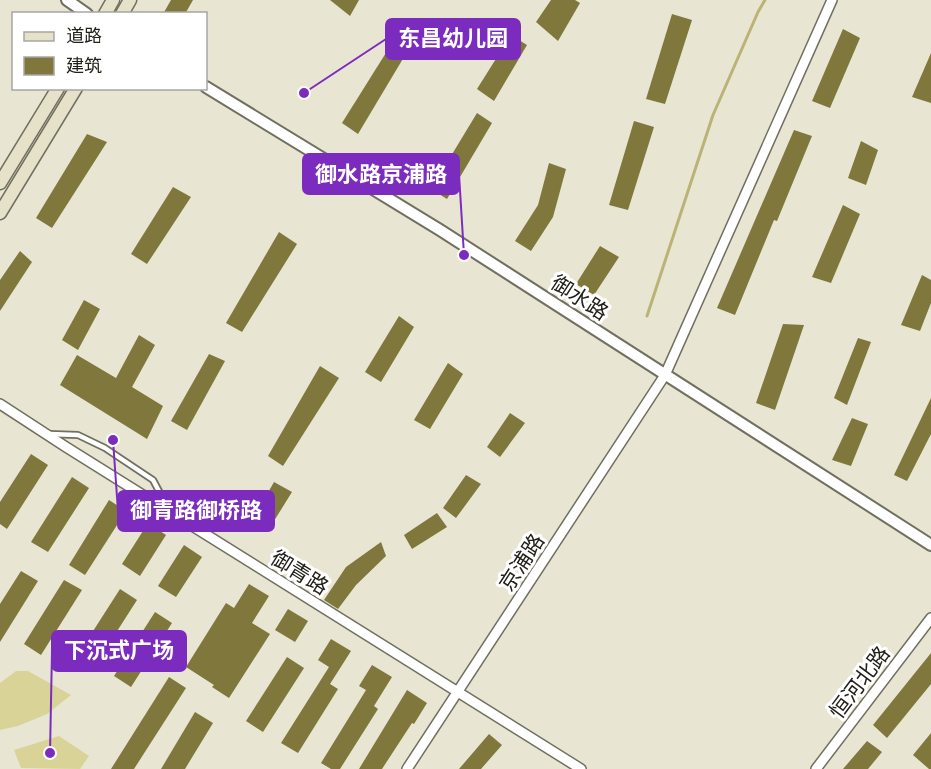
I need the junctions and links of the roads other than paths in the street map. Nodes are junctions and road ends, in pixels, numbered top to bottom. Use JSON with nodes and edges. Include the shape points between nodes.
{"nodes":[{"id":1,"x":67,"y":0,"type":"edge"},
{"id":2,"x":832,"y":0,"type":"edge"},
{"id":3,"x":84,"y":12,"type":"edge"},
{"id":4,"x":207,"y":88,"type":"edge"},
{"id":5,"x":57,"y":90,"type":"edge"},
{"id":6,"x":75,"y":90,"type":"edge"},
{"id":7,"x":0,"y":183,"type":"edge"},
{"id":8,"x":0,"y":213,"type":"edge"},
{"id":9,"x":665,"y":375,"type":"junction"},
{"id":10,"x":0,"y":404,"type":"edge"},
{"id":11,"x":46,"y":434,"type":"junction"},
{"id":12,"x":171,"y":513,"type":"junction"},
{"id":13,"x":931,"y":545,"type":"edge"},
{"id":14,"x":931,"y":618,"type":"edge"},
{"id":15,"x":458,"y":692,"type":"junction"},
{"id":16,"x":408,"y":769,"type":"edge"},
{"id":17,"x":581,"y":769,"type":"edge"},
{"id":18,"x":816,"y":769,"type":"edge"}],
"edges":[{"from":1,"to":3,"type":"street"},
{"from":2,"to":9,"type":"street","name":"京浦路"},
{"from":4,"to":9,"type":"street","name":"御水路","via":[[440,230]]},
{"from":5,"to":7,"type":"main road"},
{"from":6,"to":8,"type":"main road"},
{"from":9,"to":13,"type":"street","name":"御水路"},
{"from":9,"to":15,"type":"street","name":"京浦路"},
{"from":10,"to":11,"type":"street","name":"御青路"},
{"from":11,"to":12,"type":"street","name":"御青路"},
{"from":11,"to":12,"type":"lane","via":[[78,435],[105,448],[153,480]]},
{"from":12,"to":15,"type":"street","name":"御青路"},
{"from":14,"to":18,"type":"street","name":"恒河北路"},
{"from":15,"to":16,"type":"street","name":"京浦路"},
{"from":15,"to":17,"type":"street","name":"御青路"}]}
